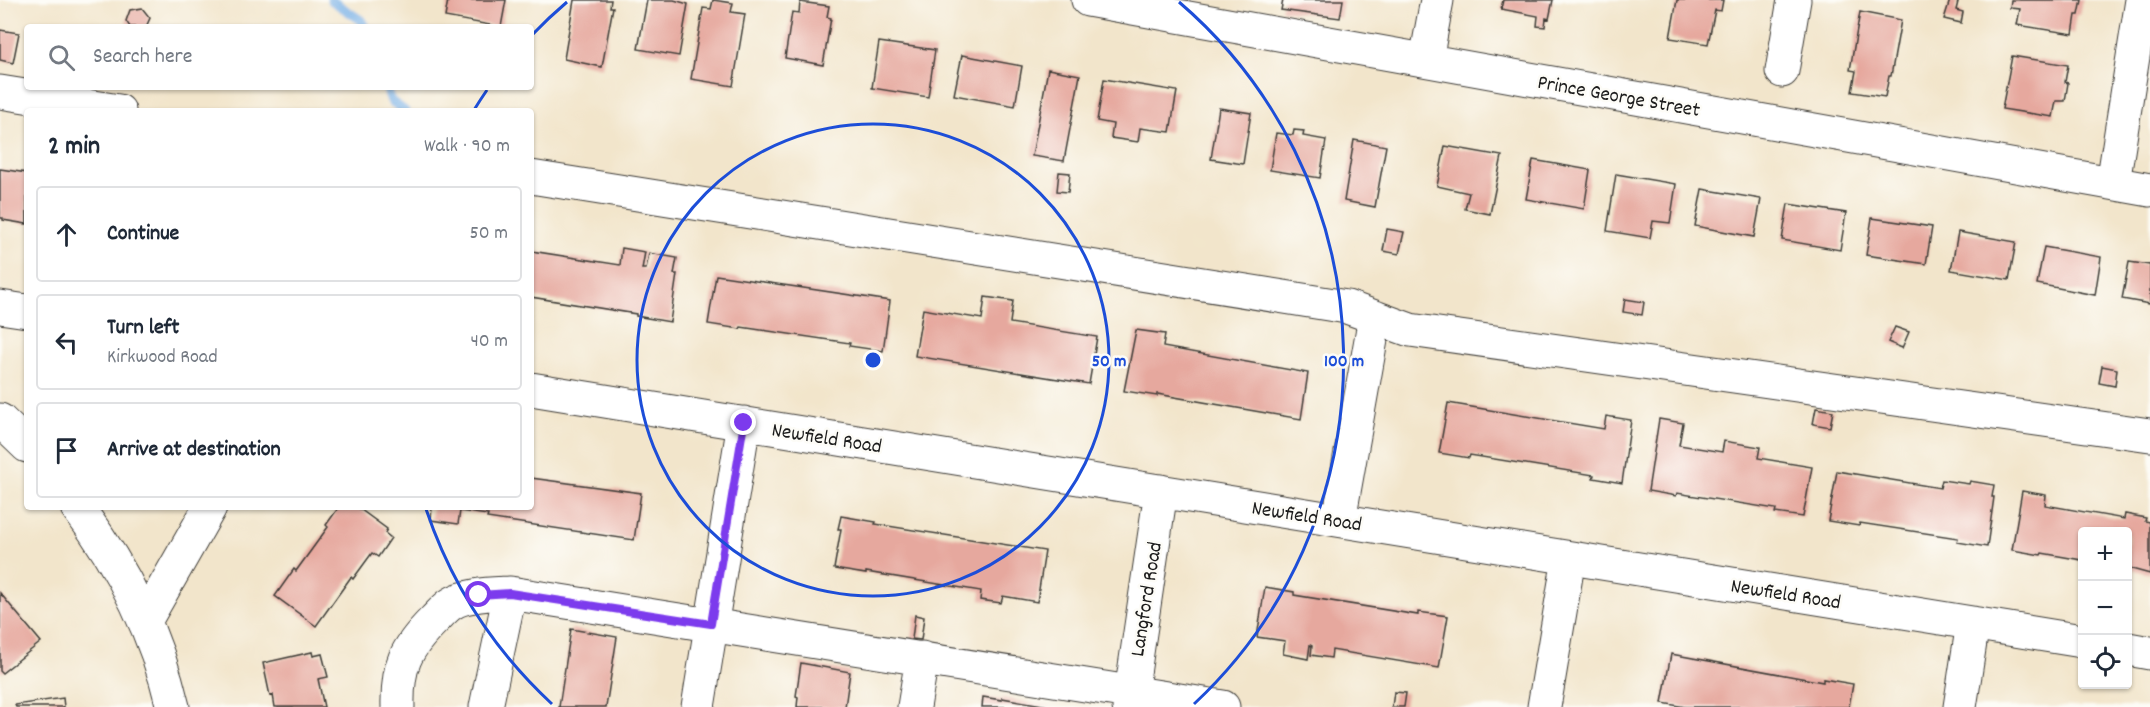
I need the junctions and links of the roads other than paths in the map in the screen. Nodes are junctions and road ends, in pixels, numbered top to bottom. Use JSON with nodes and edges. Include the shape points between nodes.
{"nodes":[{"id":1,"x":1089,"y":0,"type":"edge"},
{"id":2,"x":1437,"y":0,"type":"edge"},
{"id":3,"x":1794,"y":0,"type":"edge"},
{"id":4,"x":2142,"y":0,"type":"edge"},
{"id":5,"x":1426,"y":60,"type":"junction"},
{"id":6,"x":1782,"y":71,"type":"dead end"},
{"id":7,"x":0,"y":92,"type":"edge"},
{"id":8,"x":100,"y":108,"type":"edge"},
{"id":9,"x":534,"y":177,"type":"edge"},
{"id":10,"x":2113,"y":183,"type":"junction"},
{"id":11,"x":2150,"y":190,"type":"edge"},
{"id":12,"x":0,"y":307,"type":"edge"},
{"id":13,"x":24,"y":311,"type":"edge"},
{"id":14,"x":1375,"y":317,"type":"junction"},
{"id":15,"x":534,"y":389,"type":"edge"},
{"id":16,"x":0,"y":420,"type":"edge"},
{"id":17,"x":744,"y":423,"type":"junction"},
{"id":18,"x":2150,"y":435,"type":"edge"},
{"id":19,"x":24,"y":443,"type":"edge"},
{"id":20,"x":1161,"y":491,"type":"junction"},
{"id":21,"x":79,"y":510,"type":"edge"},
{"id":22,"x":208,"y":510,"type":"edge"},
{"id":23,"x":1339,"y":520,"type":"junction"},
{"id":24,"x":1569,"y":558,"type":"junction"},
{"id":25,"x":510,"y":593,"type":"junction"},
{"id":26,"x":145,"y":621,"type":"junction"},
{"id":27,"x":1973,"y":623,"type":"junction"},
{"id":28,"x":711,"y":624,"type":"junction"},
{"id":29,"x":2078,"y":641,"type":"edge"},
{"id":30,"x":2132,"y":650,"type":"edge"},
{"id":31,"x":2150,"y":653,"type":"edge"},
{"id":32,"x":922,"y":658,"type":"junction"},
{"id":33,"x":1130,"y":699,"type":"edge"},
{"id":34,"x":173,"y":707,"type":"edge"},
{"id":35,"x":398,"y":707,"type":"edge"},
{"id":36,"x":486,"y":707,"type":"edge"},
{"id":37,"x":698,"y":707,"type":"edge"},
{"id":38,"x":914,"y":707,"type":"edge"},
{"id":39,"x":1223,"y":707,"type":"edge"},
{"id":40,"x":1544,"y":707,"type":"edge"},
{"id":41,"x":1960,"y":707,"type":"edge"}],
"edges":[{"from":1,"to":5,"type":"street","name":"Prince George Street"},
{"from":2,"to":5,"type":"street"},
{"from":3,"to":6,"type":"street"},
{"from":4,"to":10,"type":"street"},
{"from":5,"to":10,"type":"street","name":"Prince George Street"},
{"from":7,"to":8,"type":"street"},
{"from":9,"to":14,"type":"street","via":[[1347,307]]},
{"from":10,"to":11,"type":"street","name":"Prince George Street"},
{"from":12,"to":13,"type":"street"},
{"from":14,"to":18,"type":"street","via":[[1410,330]]},
{"from":14,"to":23,"type":"street"},
{"from":15,"to":17,"type":"street","name":"Newfield Road"},
{"from":16,"to":19,"type":"street"},
{"from":17,"to":20,"type":"street","name":"Newfield Road"},
{"from":17,"to":28,"type":"street"},
{"from":20,"to":23,"type":"street","name":"Newfield Road"},
{"from":20,"to":33,"type":"street","name":"Langford Road"},
{"from":21,"to":26,"type":"street"},
{"from":22,"to":26,"type":"street"},
{"from":23,"to":24,"type":"street","name":"Newfield Road"},
{"from":24,"to":27,"type":"street","name":"Newfield Road"},
{"from":24,"to":40,"type":"street"},
{"from":25,"to":28,"type":"street"},
{"from":25,"to":35,"type":"street","via":[[479,595],[452,603],[430,624],[407,651],[398,681]]},
{"from":25,"to":36,"type":"street"},
{"from":26,"to":34,"type":"street"},
{"from":27,"to":29,"type":"street","name":"Newfield Road"},
{"from":27,"to":41,"type":"street"},
{"from":28,"to":32,"type":"street"},
{"from":28,"to":37,"type":"street"},
{"from":30,"to":31,"type":"street"},
{"from":32,"to":33,"type":"street"},
{"from":32,"to":38,"type":"street"},
{"from":33,"to":39,"type":"street"}]}
